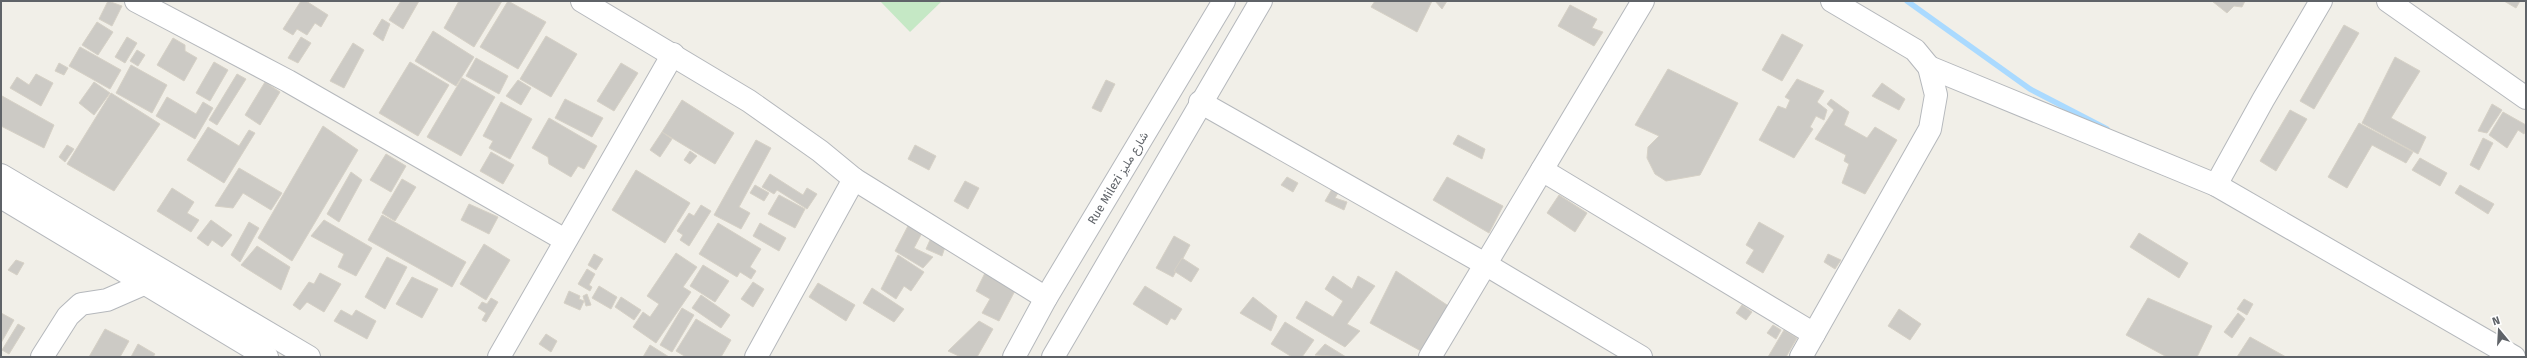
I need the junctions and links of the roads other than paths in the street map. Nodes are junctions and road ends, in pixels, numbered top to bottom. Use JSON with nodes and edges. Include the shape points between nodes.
{"nodes":[{"id":1,"x":136,"y":1,"type":"edge"},
{"id":2,"x":582,"y":1,"type":"edge"},
{"id":3,"x":1224,"y":1,"type":"edge"},
{"id":4,"x":1261,"y":1,"type":"edge"},
{"id":5,"x":1643,"y":1,"type":"edge"},
{"id":6,"x":1832,"y":1,"type":"edge"},
{"id":7,"x":2321,"y":1,"type":"edge"},
{"id":8,"x":2388,"y":1,"type":"edge"},
{"id":9,"x":673,"y":54,"type":"junction"},
{"id":10,"x":1929,"y":67,"type":"junction"},
{"id":11,"x":2524,"y":91,"type":"edge"},
{"id":12,"x":1200,"y":102,"type":"junction"},
{"id":13,"x":1542,"y":170,"type":"junction"},
{"id":14,"x":1,"y":175,"type":"edge"},
{"id":15,"x":854,"y":179,"type":"junction"},
{"id":16,"x":2216,"y":185,"type":"junction"},
{"id":17,"x":1,"y":197,"type":"edge"},
{"id":18,"x":565,"y":240,"type":"junction"},
{"id":19,"x":1484,"y":264,"type":"junction"},
{"id":20,"x":146,"y":283,"type":"junction"},
{"id":21,"x":1046,"y":298,"type":"junction"},
{"id":22,"x":1814,"y":334,"type":"junction"},
{"id":23,"x":42,"y":357,"type":"edge"},
{"id":24,"x":267,"y":357,"type":"edge"},
{"id":25,"x":309,"y":357,"type":"edge"},
{"id":26,"x":499,"y":357,"type":"edge"},
{"id":27,"x":756,"y":357,"type":"edge"},
{"id":28,"x":1014,"y":357,"type":"edge"},
{"id":29,"x":1053,"y":357,"type":"edge"},
{"id":30,"x":1430,"y":357,"type":"edge"},
{"id":31,"x":1641,"y":357,"type":"edge"},
{"id":32,"x":1801,"y":357,"type":"edge"},
{"id":33,"x":2514,"y":357,"type":"edge"}],
"edges":[{"from":1,"to":18,"type":"street","via":[[288,80]]},
{"from":2,"to":9,"type":"street"},
{"from":3,"to":21,"type":"street","name":"Rue Milezi شارع مليز"},
{"from":4,"to":12,"type":"street"},
{"from":5,"to":13,"type":"street"},
{"from":6,"to":10,"type":"street","via":[[1915,50]]},
{"from":7,"to":16,"type":"street"},
{"from":8,"to":11,"type":"street"},
{"from":9,"to":15,"type":"street","via":[[749,101],[820,150]]},
{"from":9,"to":18,"type":"street"},
{"from":10,"to":16,"type":"street"},
{"from":10,"to":22,"type":"street","via":[[1936,95],[1930,129]]},
{"from":12,"to":19,"type":"street"},
{"from":12,"to":29,"type":"street"},
{"from":13,"to":19,"type":"street"},
{"from":13,"to":22,"type":"street"},
{"from":14,"to":25,"type":"street"},
{"from":15,"to":21,"type":"street"},
{"from":15,"to":27,"type":"street"},
{"from":16,"to":33,"type":"street"},
{"from":17,"to":20,"type":"street"},
{"from":18,"to":26,"type":"street"},
{"from":19,"to":30,"type":"street"},
{"from":19,"to":31,"type":"street"},
{"from":20,"to":23,"type":"street","via":[[107,300],[81,304],[68,316]]},
{"from":20,"to":24,"type":"street"},
{"from":21,"to":28,"type":"street","name":"Rue Milezi شارع مليز"},
{"from":22,"to":32,"type":"street"}]}
